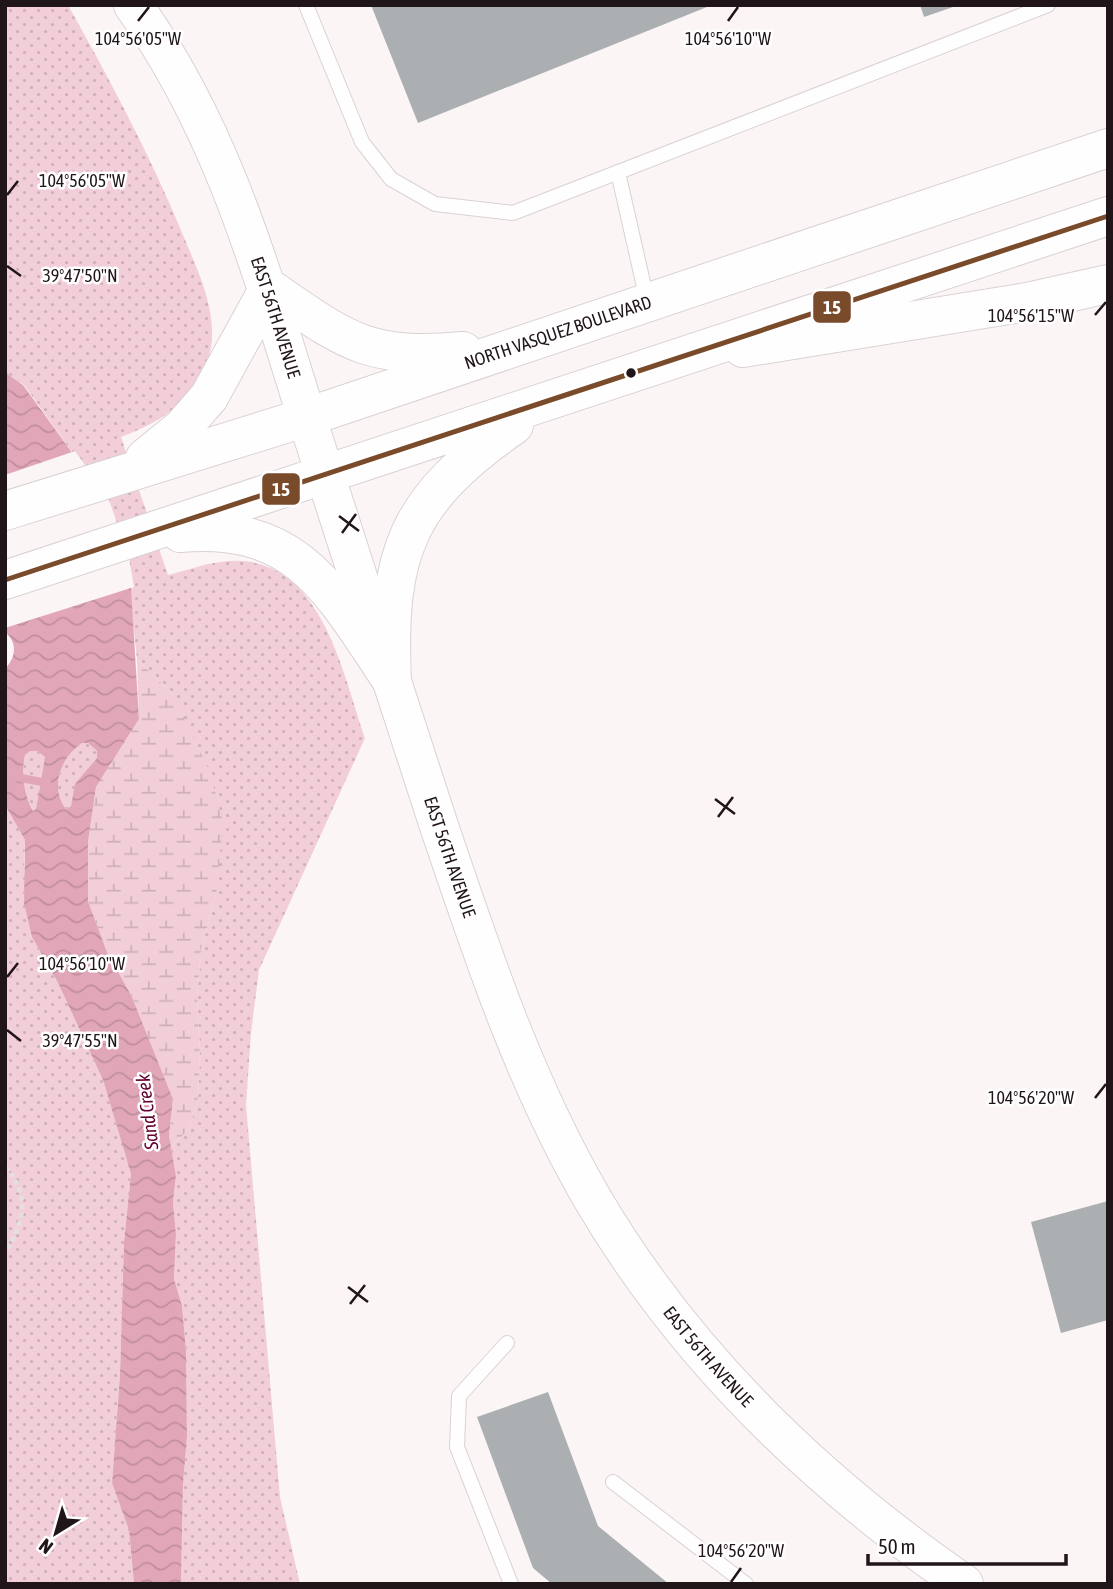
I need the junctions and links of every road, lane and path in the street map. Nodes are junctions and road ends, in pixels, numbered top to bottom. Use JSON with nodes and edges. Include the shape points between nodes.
{"nodes":[{"id":1,"x":133,"y":5,"type":"edge"},
{"id":2,"x":306,"y":5,"type":"edge"},
{"id":3,"x":1048,"y":5,"type":"edge"},
{"id":4,"x":1108,"y":148,"type":"edge"},
{"id":5,"x":618,"y":172,"type":"junction"},
{"id":6,"x":1108,"y":216,"type":"edge"},
{"id":7,"x":1108,"y":284,"type":"edge"},
{"id":8,"x":269,"y":288,"type":"junction"},
{"id":9,"x":648,"y":301,"type":"junction"},
{"id":10,"x":551,"y":333,"type":"junction"},
{"id":11,"x":683,"y":358,"type":"junction"},
{"id":12,"x":543,"y":404,"type":"junction"},
{"id":13,"x":307,"y":416,"type":"junction"},
{"id":14,"x":122,"y":472,"type":"junction"},
{"id":15,"x":325,"y":474,"type":"junction"},
{"id":16,"x":5,"y":511,"type":"edge"},
{"id":17,"x":133,"y":538,"type":"junction"},
{"id":18,"x":5,"y":580,"type":"edge"},
{"id":19,"x":392,"y":681,"type":"junction"},
{"id":20,"x":5,"y":1166,"type":"edge"},
{"id":21,"x":5,"y":1253,"type":"edge"},
{"id":22,"x":507,"y":1343,"type":"dead end"},
{"id":23,"x":613,"y":1482,"type":"dead end"},
{"id":24,"x":511,"y":1584,"type":"edge"},
{"id":25,"x":746,"y":1584,"type":"edge"},
{"id":26,"x":964,"y":1584,"type":"edge"}],
"edges":[{"from":1,"to":8,"type":"main road","name":"EAST 56TH AVENUE","via":[[169,61],[215,149]]},
{"from":2,"to":5,"type":"lane","via":[[362,142],[391,179],[435,204],[513,213]]},
{"from":3,"to":5,"type":"lane"},
{"from":4,"to":9,"type":"main road","name":"NORTH VASQUEZ BOULEVARD"},
{"from":5,"to":9,"type":"lane"},
{"from":6,"to":11,"type":"main road"},
{"from":7,"to":11,"type":"main road","via":[[1027,302]]},
{"from":8,"to":10,"type":"main road","via":[[339,336],[389,352],[469,351]]},
{"from":8,"to":13,"type":"main road","name":"EAST 56TH AVENUE"},
{"from":8,"to":14,"type":"main road","via":[[209,397],[182,428]]},
{"from":9,"to":10,"type":"main road","name":"NORTH VASQUEZ BOULEVARD"},
{"from":10,"to":13,"type":"main road","name":"NORTH VASQUEZ BOULEVARD"},
{"from":11,"to":12,"type":"main road"},
{"from":12,"to":15,"type":"main road"},
{"from":12,"to":19,"type":"main road","via":[[472,454],[442,483],[411,530],[392,603]]},
{"from":13,"to":14,"type":"main road","name":"NORTH VASQUEZ BOULEVARD"},
{"from":13,"to":15,"type":"main road","name":"EAST 56TH AVENUE"},
{"from":14,"to":16,"type":"main road","name":"NORTH VASQUEZ BOULEVARD"},
{"from":15,"to":17,"type":"main road"},
{"from":15,"to":19,"type":"main road","name":"EAST 56TH AVENUE"},
{"from":17,"to":18,"type":"main road"},
{"from":17,"to":19,"type":"main road","via":[[223,532],[290,554],[337,599]]},
{"from":19,"to":26,"type":"main road","name":"EAST 56TH AVENUE","via":[[501,1004],[572,1163],[620,1242],[672,1315],[779,1434],[870,1516]]},
{"from":20,"to":21,"type":"path","via":[[23,1197],[23,1218]]},
{"from":22,"to":24,"type":"lane","via":[[459,1396],[457,1447]]},
{"from":23,"to":25,"type":"lane"}]}
